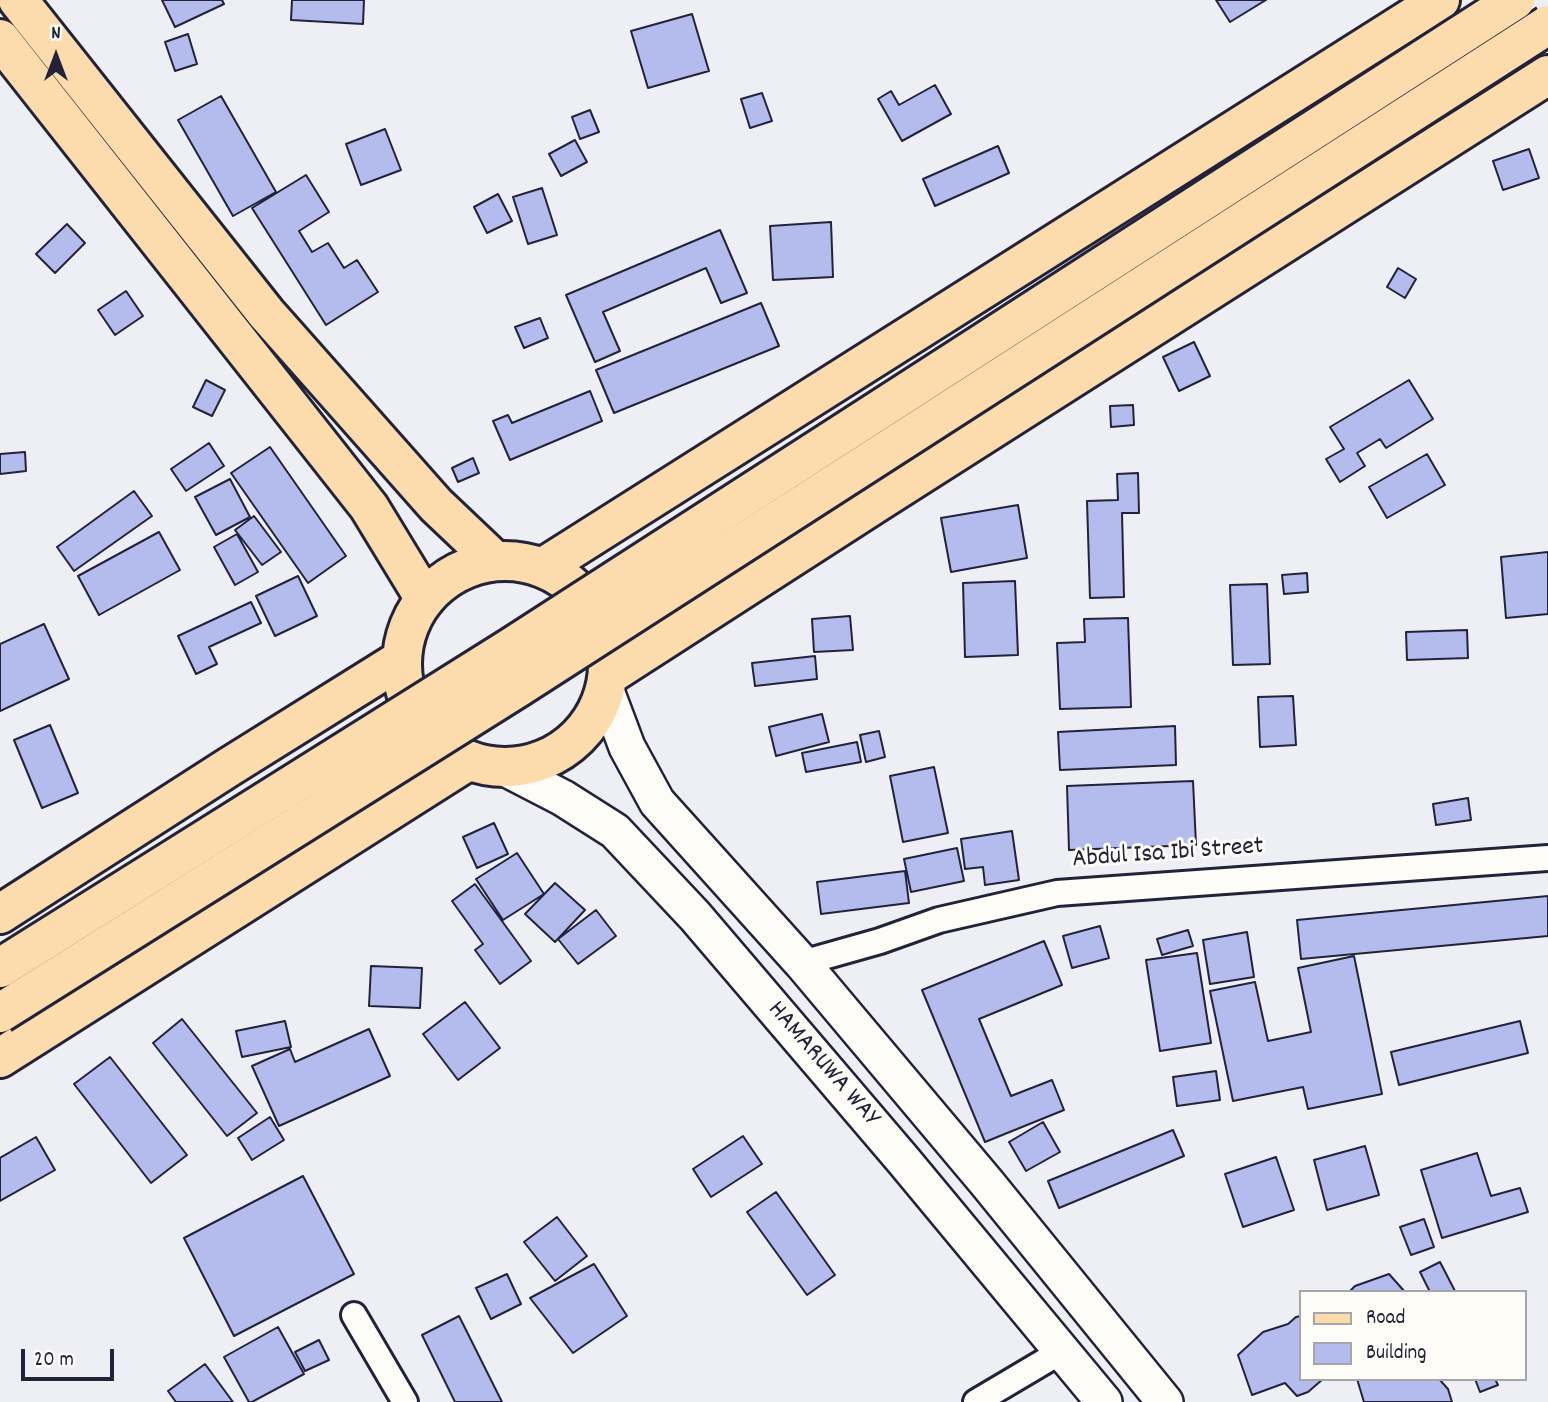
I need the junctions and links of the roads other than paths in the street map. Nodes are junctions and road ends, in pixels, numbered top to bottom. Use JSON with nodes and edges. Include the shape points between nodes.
{"nodes":[{"id":1,"x":18,"y":0,"type":"edge"},
{"id":2,"x":1440,"y":0,"type":"edge"},
{"id":3,"x":1515,"y":0,"type":"edge"},
{"id":4,"x":1548,"y":25,"type":"edge"},
{"id":5,"x":0,"y":39,"type":"edge"},
{"id":6,"x":1548,"y":75,"type":"edge"},
{"id":7,"x":495,"y":561,"type":"junction"},
{"id":8,"x":542,"y":568,"type":"junction"},
{"id":9,"x":425,"y":599,"type":"junction"},
{"id":10,"x":402,"y":659,"type":"junction"},
{"id":11,"x":608,"y":683,"type":"junction"},
{"id":12,"x":468,"y":761,"type":"junction"},
{"id":13,"x":505,"y":768,"type":"junction"},
{"id":14,"x":1548,"y":858,"type":"edge"},
{"id":15,"x":0,"y":915,"type":"edge"},
{"id":16,"x":802,"y":963,"type":"junction"},
{"id":17,"x":0,"y":968,"type":"edge"},
{"id":18,"x":0,"y":1013,"type":"edge"},
{"id":19,"x":0,"y":1058,"type":"edge"},
{"id":20,"x":354,"y":1315,"type":"dead end"},
{"id":21,"x":1062,"y":1351,"type":"junction"},
{"id":22,"x":405,"y":1402,"type":"edge"},
{"id":23,"x":976,"y":1402,"type":"edge"},
{"id":24,"x":1104,"y":1402,"type":"edge"},
{"id":25,"x":1165,"y":1402,"type":"edge"}],
"edges":[{"from":1,"to":7,"type":"main road","via":[[266,313],[436,505]]},
{"from":2,"to":8,"type":"main road"},
{"from":3,"to":17,"type":"main road","bridge":true,"via":[[510,648]]},
{"from":4,"to":18,"type":"main road","bridge":true,"via":[[530,679]]},
{"from":5,"to":9,"type":"main road","via":[[369,507]]},
{"from":6,"to":11,"type":"main road"},
{"from":7,"to":8,"type":"main road"},
{"from":7,"to":9,"type":"main road","via":[[456,573]]},
{"from":8,"to":11,"type":"main road","via":[[569,583],[591,606],[605,634]]},
{"from":9,"to":10,"type":"main road","via":[[408,627]]},
{"from":10,"to":12,"type":"main road","via":[[405,691],[418,720],[440,745]]},
{"from":10,"to":15,"type":"main road"},
{"from":11,"to":13,"type":"main road","via":[[585,731],[549,758]]},
{"from":11,"to":16,"type":"main road","via":[[627,747],[657,802]]},
{"from":12,"to":13,"type":"main road"},
{"from":12,"to":19,"type":"main road"},
{"from":13,"to":21,"type":"main road","name":"HAMARUWA WAY","via":[[615,831],[695,916]]},
{"from":14,"to":16,"type":"street","name":"Abdul Isa Ibi Street","via":[[1057,893],[939,920]]},
{"from":16,"to":25,"type":"main road"},
{"from":20,"to":22,"type":"street"},
{"from":21,"to":23,"type":"street"},
{"from":21,"to":24,"type":"main road","name":"HAMARUWA WAY"}]}
